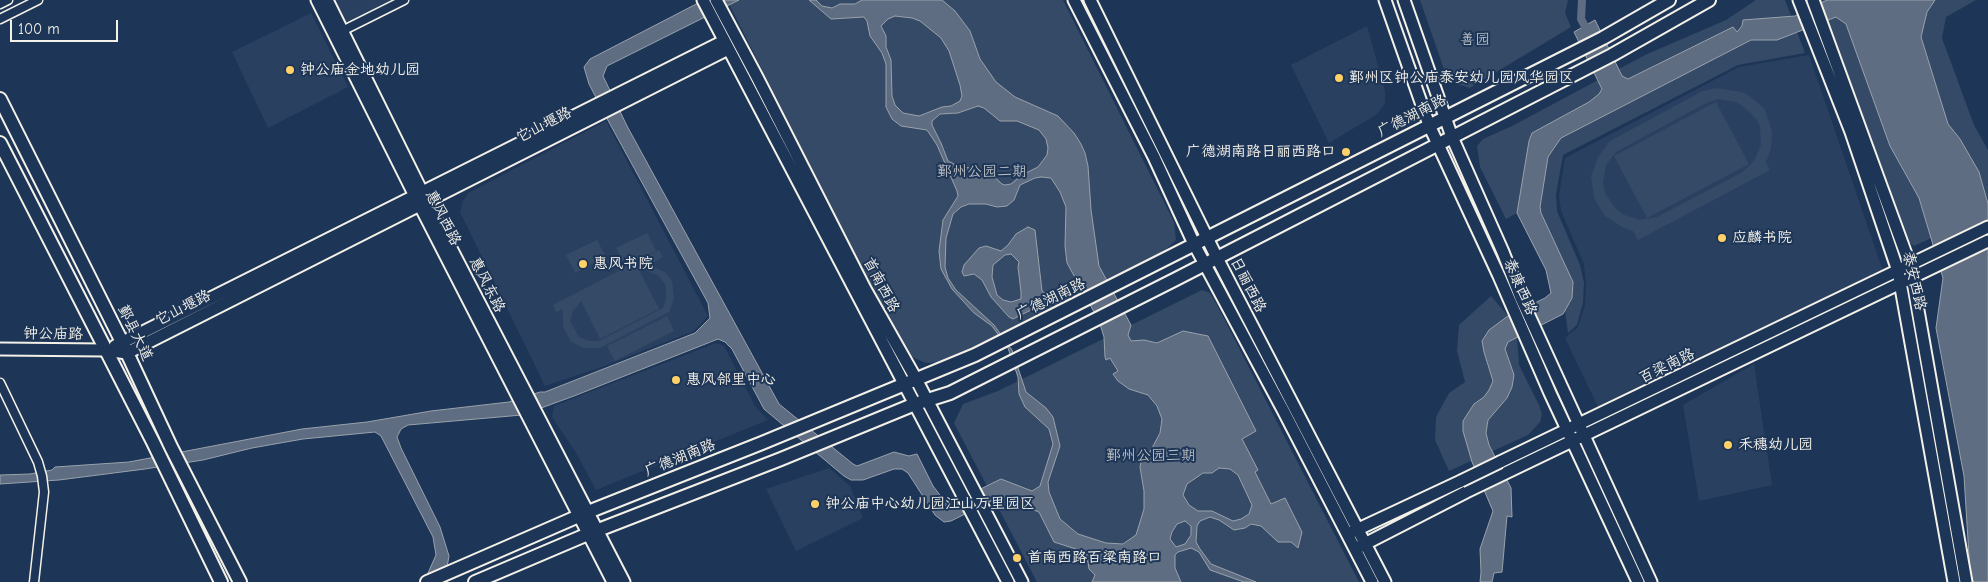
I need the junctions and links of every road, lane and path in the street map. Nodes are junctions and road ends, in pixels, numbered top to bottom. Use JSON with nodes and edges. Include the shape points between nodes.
{"nodes":[{"id":1,"x":8,"y":0,"type":"edge"},
{"id":2,"x":38,"y":0,"type":"edge"},
{"id":3,"x":317,"y":0,"type":"edge"},
{"id":4,"x":327,"y":0,"type":"edge"},
{"id":5,"x":404,"y":0,"type":"edge"},
{"id":6,"x":703,"y":0,"type":"edge"},
{"id":7,"x":716,"y":0,"type":"edge"},
{"id":8,"x":1074,"y":0,"type":"edge"},
{"id":9,"x":1090,"y":0,"type":"edge"},
{"id":10,"x":1385,"y":0,"type":"edge"},
{"id":11,"x":1404,"y":0,"type":"edge"},
{"id":12,"x":1669,"y":0,"type":"edge"},
{"id":13,"x":1709,"y":0,"type":"edge"},
{"id":14,"x":1799,"y":0,"type":"edge"},
{"id":15,"x":1814,"y":1,"type":"edge"},
{"id":16,"x":0,"y":4,"type":"edge"},
{"id":17,"x":0,"y":19,"type":"edge"},
{"id":18,"x":338,"y":33,"type":"junction"},
{"id":19,"x":726,"y":45,"type":"junction"},
{"id":20,"x":0,"y":99,"type":"edge"},
{"id":21,"x":1444,"y":118,"type":"junction"},
{"id":22,"x":1429,"y":126,"type":"junction"},
{"id":23,"x":1452,"y":137,"type":"junction"},
{"id":24,"x":0,"y":143,"type":"edge"},
{"id":25,"x":1438,"y":144,"type":"junction"},
{"id":26,"x":421,"y":199,"type":"junction"},
{"id":27,"x":1988,"y":227,"type":"edge"},
{"id":28,"x":1208,"y":237,"type":"junction"},
{"id":29,"x":1988,"y":241,"type":"edge"},
{"id":30,"x":1194,"y":244,"type":"junction"},
{"id":31,"x":1217,"y":258,"type":"junction"},
{"id":32,"x":1204,"y":264,"type":"junction"},
{"id":33,"x":1898,"y":271,"type":"junction"},
{"id":34,"x":1911,"y":271,"type":"junction"},
{"id":35,"x":1901,"y":283,"type":"junction"},
{"id":36,"x":1516,"y":301,"type":"junction"},
{"id":37,"x":1529,"y":331,"type":"junction"},
{"id":38,"x":125,"y":348,"type":"junction"},
{"id":39,"x":0,"y":349,"type":"edge"},
{"id":40,"x":105,"y":350,"type":"junction"},
{"id":41,"x":910,"y":381,"type":"junction"},
{"id":42,"x":0,"y":383,"type":"edge"},
{"id":43,"x":921,"y":402,"type":"junction"},
{"id":44,"x":1579,"y":425,"type":"junction"},
{"id":45,"x":1567,"y":430,"type":"junction"},
{"id":46,"x":1584,"y":436,"type":"junction"},
{"id":47,"x":1572,"y":441,"type":"junction"},
{"id":48,"x":1503,"y":468,"type":"junction"},
{"id":49,"x":1464,"y":486,"type":"junction"},
{"id":50,"x":583,"y":514,"type":"junction"},
{"id":51,"x":1358,"y":529,"type":"junction"},
{"id":52,"x":593,"y":532,"type":"junction"},
{"id":53,"x":1347,"y":535,"type":"junction"},
{"id":54,"x":1366,"y":543,"type":"junction"},
{"id":55,"x":1355,"y":549,"type":"junction"},
{"id":56,"x":34,"y":582,"type":"edge"},
{"id":57,"x":221,"y":582,"type":"edge"},
{"id":58,"x":240,"y":582,"type":"edge"},
{"id":59,"x":426,"y":582,"type":"edge"},
{"id":60,"x":475,"y":582,"type":"edge"},
{"id":61,"x":612,"y":582,"type":"edge"},
{"id":62,"x":624,"y":582,"type":"edge"},
{"id":63,"x":1008,"y":582,"type":"edge"},
{"id":64,"x":1022,"y":582,"type":"edge"},
{"id":65,"x":1372,"y":582,"type":"edge"},
{"id":66,"x":1385,"y":582,"type":"edge"},
{"id":67,"x":1638,"y":582,"type":"edge"},
{"id":68,"x":1651,"y":582,"type":"edge"},
{"id":69,"x":1954,"y":582,"type":"edge"},
{"id":70,"x":1966,"y":582,"type":"edge"}],
"edges":[{"from":1,"to":16,"type":"street"},
{"from":2,"to":17,"type":"street"},
{"from":3,"to":18,"type":"main road"},
{"from":4,"to":18,"type":"main road","name":"惠风东路"},
{"from":5,"to":18,"type":"street"},
{"from":6,"to":19,"type":"main road","name":"首南西路"},
{"from":7,"to":41,"type":"main road","name":"首南西路"},
{"from":8,"to":30,"type":"main road","name":"日丽西路"},
{"from":9,"to":28,"type":"main road","name":"日丽西路"},
{"from":10,"to":22,"type":"main road","name":"泰康西路"},
{"from":11,"to":21,"type":"main road","name":"泰康西路"},
{"from":12,"to":21,"type":"main road","name":"广德湖南路","via":[[1603,38]]},
{"from":13,"to":23,"type":"main road","via":[[1612,55]]},
{"from":14,"to":33,"type":"main road","name":"泰安西路","via":[[1851,132]]},
{"from":15,"to":34,"type":"main road","name":"泰安西路"},
{"from":18,"to":26,"type":"main road","name":"惠风东路"},
{"from":19,"to":26,"type":"main road","name":"它山堰路"},
{"from":19,"to":41,"type":"main road","name":"首南西路"},
{"from":20,"to":38,"type":"main road","name":"鄞县大道"},
{"from":21,"to":22,"type":"main road","name":"广德湖南路"},
{"from":21,"to":23,"type":"main road","name":"泰康西路"},
{"from":22,"to":25,"type":"main road","name":"泰康西路"},
{"from":22,"to":28,"type":"main road","name":"广德湖南路"},
{"from":23,"to":25,"type":"main road"},
{"from":23,"to":36,"type":"main road","name":"泰康西路","via":[[1503,252]]},
{"from":24,"to":40,"type":"main road"},
{"from":25,"to":31,"type":"main road"},
{"from":25,"to":36,"type":"main road","name":"泰康西路"},
{"from":26,"to":38,"type":"main road","name":"它山堰路"},
{"from":26,"to":50,"type":"main road","name":"惠风东路"},
{"from":27,"to":34,"type":"main road","name":"百梁南路","via":[[1931,255]]},
{"from":28,"to":30,"type":"main road","name":"广德湖南路"},
{"from":28,"to":31,"type":"main road","name":"日丽西路"},
{"from":29,"to":34,"type":"main road","name":"百梁南路","via":[[1932,267]]},
{"from":30,"to":32,"type":"main road","name":"日丽西路"},
{"from":30,"to":41,"type":"main road","name":"广德湖南路","via":[[976,354]]},
{"from":31,"to":32,"type":"main road"},
{"from":31,"to":51,"type":"main road","name":"日丽西路"},
{"from":32,"to":43,"type":"main road","via":[[950,393]]},
{"from":32,"to":53,"type":"main road","name":"日丽西路"},
{"from":33,"to":34,"type":"main road","name":"百梁南路"},
{"from":33,"to":35,"type":"main road","name":"泰安西路"},
{"from":33,"to":44,"type":"main road","name":"百梁南路"},
{"from":34,"to":35,"type":"main road","name":"百梁南路"},
{"from":34,"to":70,"type":"main road","name":"泰安西路"},
{"from":35,"to":46,"type":"main road","name":"百梁南路"},
{"from":35,"to":69,"type":"main road","name":"泰安西路"},
{"from":36,"to":37,"type":"main road","name":"泰康西路"},
{"from":37,"to":44,"type":"main road","name":"泰康西路"},
{"from":37,"to":45,"type":"main road","name":"泰康西路"},
{"from":38,"to":40,"type":"main road","name":"它山堰路"},
{"from":38,"to":58,"type":"main road","name":"鄞县大道"},
{"from":39,"to":40,"type":"main road","name":"钟公庙路"},
{"from":40,"to":57,"type":"main road"},
{"from":41,"to":43,"type":"main road","name":"首南西路"},
{"from":41,"to":50,"type":"main road","name":"广德湖南路"},
{"from":42,"to":56,"type":"street","via":[[42,476],[44,492]]},
{"from":43,"to":52,"type":"main road"},
{"from":43,"to":63,"type":"main road","name":"首南西路"},
{"from":43,"to":64,"type":"main road","name":"首南西路"},
{"from":44,"to":45,"type":"main road","name":"百梁南路"},
{"from":44,"to":46,"type":"main road","name":"泰康西路"},
{"from":45,"to":47,"type":"main road","name":"泰康西路"},
{"from":45,"to":48,"type":"main road","name":"百梁南路"},
{"from":46,"to":47,"type":"main road","name":"百梁南路"},
{"from":46,"to":68,"type":"main road","name":"泰康西路"},
{"from":47,"to":48,"type":"main road","name":"百梁南路"},
{"from":47,"to":67,"type":"main road","name":"泰康西路"},
{"from":48,"to":49,"type":"main road","name":"百梁南路","bridge":true},
{"from":49,"to":51,"type":"main road","name":"百梁南路"},
{"from":49,"to":54,"type":"main road","name":"百梁南路"},
{"from":50,"to":52,"type":"main road"},
{"from":50,"to":59,"type":"main road","name":"广德湖南路"},
{"from":51,"to":53,"type":"main road","name":"百梁南路"},
{"from":51,"to":54,"type":"main road","name":"日丽西路"},
{"from":52,"to":60,"type":"main road"},
{"from":52,"to":61,"type":"main road"},
{"from":52,"to":62,"type":"main road"},
{"from":53,"to":55,"type":"main road","name":"日丽西路"},
{"from":54,"to":55,"type":"main road","name":"百梁南路"},
{"from":54,"to":66,"type":"main road","name":"日丽西路"},
{"from":55,"to":65,"type":"main road","name":"日丽西路"}]}
